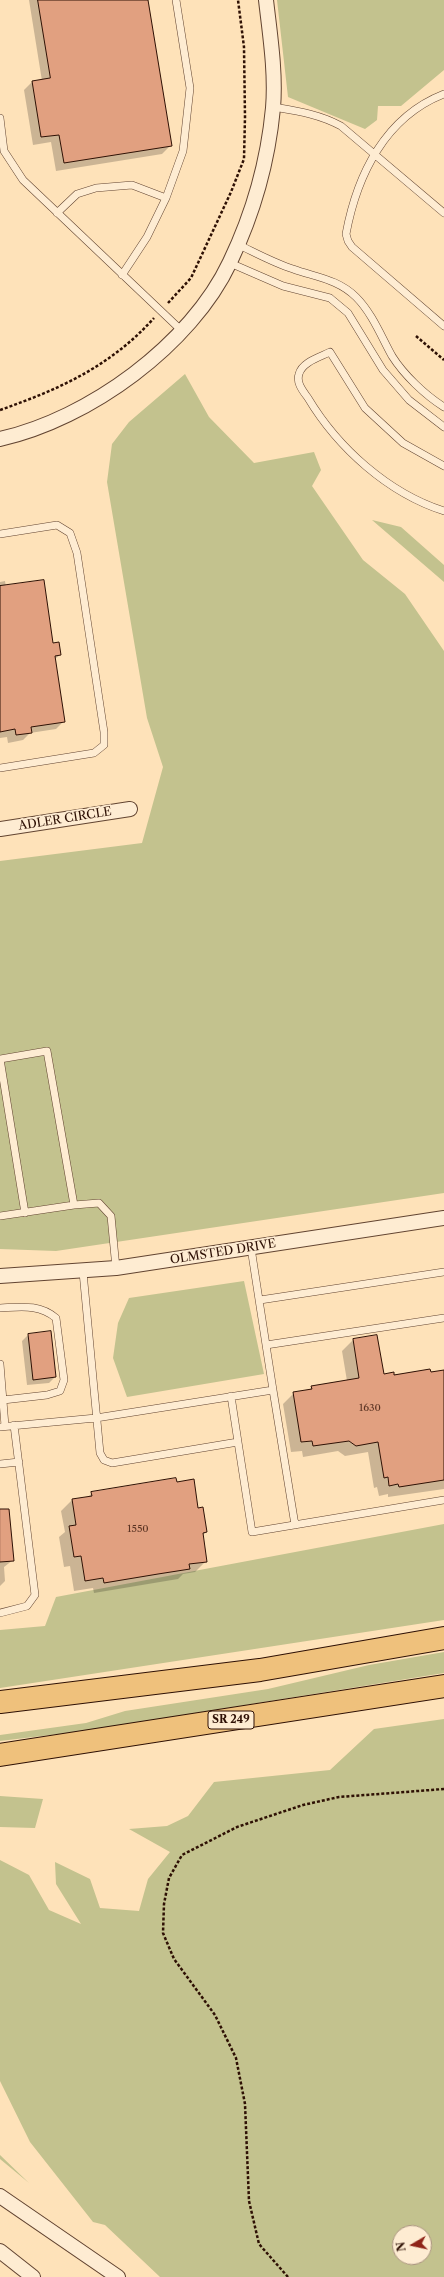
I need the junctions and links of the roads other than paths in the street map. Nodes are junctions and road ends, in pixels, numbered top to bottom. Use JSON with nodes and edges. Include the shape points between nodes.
{"nodes":[{"id":1,"x":176,"y":0,"type":"edge"},
{"id":2,"x":266,"y":0,"type":"edge"},
{"id":3,"x":444,"y":94,"type":"edge"},
{"id":4,"x":273,"y":107,"type":"junction"},
{"id":5,"x":0,"y":118,"type":"edge"},
{"id":6,"x":374,"y":152,"type":"junction"},
{"id":7,"x":166,"y":198,"type":"junction"},
{"id":8,"x":57,"y":213,"type":"junction"},
{"id":9,"x":444,"y":213,"type":"edge"},
{"id":10,"x":238,"y":244,"type":"junction"},
{"id":11,"x":230,"y":263,"type":"junction"},
{"id":12,"x":122,"y":275,"type":"junction"},
{"id":13,"x":444,"y":326,"type":"edge"},
{"id":14,"x":182,"y":331,"type":"junction"},
{"id":15,"x":444,"y":407,"type":"edge"},
{"id":16,"x":444,"y":427,"type":"edge"},
{"id":17,"x":0,"y":438,"type":"edge"},
{"id":18,"x":444,"y":466,"type":"edge"},
{"id":19,"x":444,"y":512,"type":"edge"},
{"id":20,"x":0,"y":534,"type":"edge"},
{"id":21,"x":0,"y":768,"type":"edge"},
{"id":22,"x":130,"y":809,"type":"dead end"},
{"id":23,"x":0,"y":829,"type":"edge"},
{"id":24,"x":0,"y":1059,"type":"edge"},
{"id":25,"x":3,"y":1097,"type":"edge"},
{"id":26,"x":74,"y":1205,"type":"junction"},
{"id":27,"x":25,"y":1213,"type":"junction"},
{"id":28,"x":0,"y":1216,"type":"edge"},
{"id":29,"x":444,"y":1218,"type":"edge"},
{"id":30,"x":251,"y":1248,"type":"junction"},
{"id":31,"x":116,"y":1268,"type":"junction"},
{"id":32,"x":83,"y":1272,"type":"junction"},
{"id":33,"x":444,"y":1272,"type":"edge"},
{"id":34,"x":0,"y":1276,"type":"edge"},
{"id":35,"x":260,"y":1300,"type":"junction"},
{"id":36,"x":0,"y":1308,"type":"edge"},
{"id":37,"x":444,"y":1318,"type":"edge"},
{"id":38,"x":266,"y":1345,"type":"junction"},
{"id":39,"x":0,"y":1364,"type":"edge"},
{"id":40,"x":273,"y":1390,"type":"junction"},
{"id":41,"x":231,"y":1396,"type":"junction"},
{"id":42,"x":3,"y":1400,"type":"junction"},
{"id":43,"x":96,"y":1418,"type":"junction"},
{"id":44,"x":14,"y":1425,"type":"junction"},
{"id":45,"x":2,"y":1426,"type":"edge"},
{"id":46,"x":238,"y":1442,"type":"junction"},
{"id":47,"x":18,"y":1462,"type":"junction"},
{"id":48,"x":0,"y":1464,"type":"edge"},
{"id":49,"x":444,"y":1500,"type":"edge"},
{"id":50,"x":295,"y":1525,"type":"junction"},
{"id":51,"x":0,"y":1613,"type":"edge"},
{"id":52,"x":444,"y":1638,"type":"edge"},
{"id":53,"x":444,"y":1686,"type":"edge"},
{"id":54,"x":0,"y":1702,"type":"edge"},
{"id":55,"x":0,"y":1755,"type":"edge"},
{"id":56,"x":0,"y":2196,"type":"edge"},
{"id":57,"x":0,"y":2251,"type":"edge"},
{"id":58,"x":33,"y":2277,"type":"edge"},
{"id":59,"x":118,"y":2277,"type":"edge"}],
"edges":[{"from":1,"to":7,"type":"lane","via":[[190,88],[183,151]]},
{"from":2,"to":4,"type":"street","via":[[271,43]]},
{"from":3,"to":6,"type":"lane","via":[[431,99],[409,115],[390,132]]},
{"from":4,"to":6,"type":"lane","via":[[326,118],[354,134]]},
{"from":4,"to":10,"type":"street","via":[[265,157],[253,205]]},
{"from":5,"to":8,"type":"lane","via":[[4,151],[23,180]]},
{"from":6,"to":9,"type":"lane"},
{"from":6,"to":13,"type":"lane","via":[[360,180],[348,223],[348,241]]},
{"from":7,"to":8,"type":"lane","via":[[132,185],[96,188],[77,194]]},
{"from":7,"to":12,"type":"lane","via":[[147,237]]},
{"from":8,"to":12,"type":"lane"},
{"from":10,"to":11,"type":"street"},
{"from":10,"to":15,"type":"lane","via":[[294,270],[340,284],[356,296],[369,313],[394,358],[413,381]]},
{"from":11,"to":14,"type":"street","via":[[210,295]]},
{"from":11,"to":16,"type":"lane","via":[[283,286],[330,298],[348,313],[383,370],[409,400]]},
{"from":12,"to":14,"type":"lane"},
{"from":14,"to":17,"type":"street","via":[[146,364],[107,393],[62,418]]},
{"from":18,"to":19,"type":"lane","via":[[403,443],[370,413],[330,352],[302,366],[298,375],[299,384],[337,439],[368,467],[396,487],[430,507]]},
{"from":20,"to":21,"type":"lane","via":[[57,525],[70,533],[77,554],[104,745],[94,753]]},
{"from":22,"to":23,"type":"street","name":"ADLER CIRCLE"},
{"from":24,"to":25,"type":"lane"},
{"from":24,"to":26,"type":"lane","via":[[47,1051]]},
{"from":25,"to":27,"type":"lane"},
{"from":26,"to":27,"type":"lane"},
{"from":26,"to":31,"type":"lane","via":[[99,1202],[111,1216]]},
{"from":27,"to":28,"type":"lane"},
{"from":29,"to":30,"type":"street","name":"OLMSTED DRIVE"},
{"from":30,"to":31,"type":"street","name":"OLMSTED DRIVE"},
{"from":30,"to":35,"type":"lane"},
{"from":31,"to":32,"type":"street","name":"OLMSTED DRIVE"},
{"from":32,"to":34,"type":"street","name":"OLMSTED DRIVE"},
{"from":32,"to":43,"type":"lane"},
{"from":33,"to":35,"type":"lane"},
{"from":35,"to":38,"type":"lane"},
{"from":36,"to":42,"type":"lane","via":[[34,1306],[47,1310],[56,1318],[64,1380],[60,1391]]},
{"from":37,"to":38,"type":"lane"},
{"from":38,"to":40,"type":"lane"},
{"from":39,"to":42,"type":"lane"},
{"from":40,"to":41,"type":"lane"},
{"from":40,"to":50,"type":"lane"},
{"from":41,"to":43,"type":"lane"},
{"from":41,"to":46,"type":"lane"},
{"from":42,"to":45,"type":"lane"},
{"from":43,"to":44,"type":"lane"},
{"from":43,"to":46,"type":"lane","via":[[100,1453],[104,1460],[112,1463]]},
{"from":44,"to":45,"type":"lane"},
{"from":44,"to":47,"type":"lane"},
{"from":46,"to":50,"type":"lane","via":[[252,1532]]},
{"from":47,"to":48,"type":"lane"},
{"from":47,"to":51,"type":"lane","via":[[35,1595],[27,1606]]},
{"from":49,"to":50,"type":"lane"},
{"from":52,"to":54,"type":"main road","via":[[260,1670]]},
{"from":53,"to":55,"type":"main road","number":"SR 249"},
{"from":56,"to":59,"type":"street"},
{"from":57,"to":58,"type":"street"}]}
